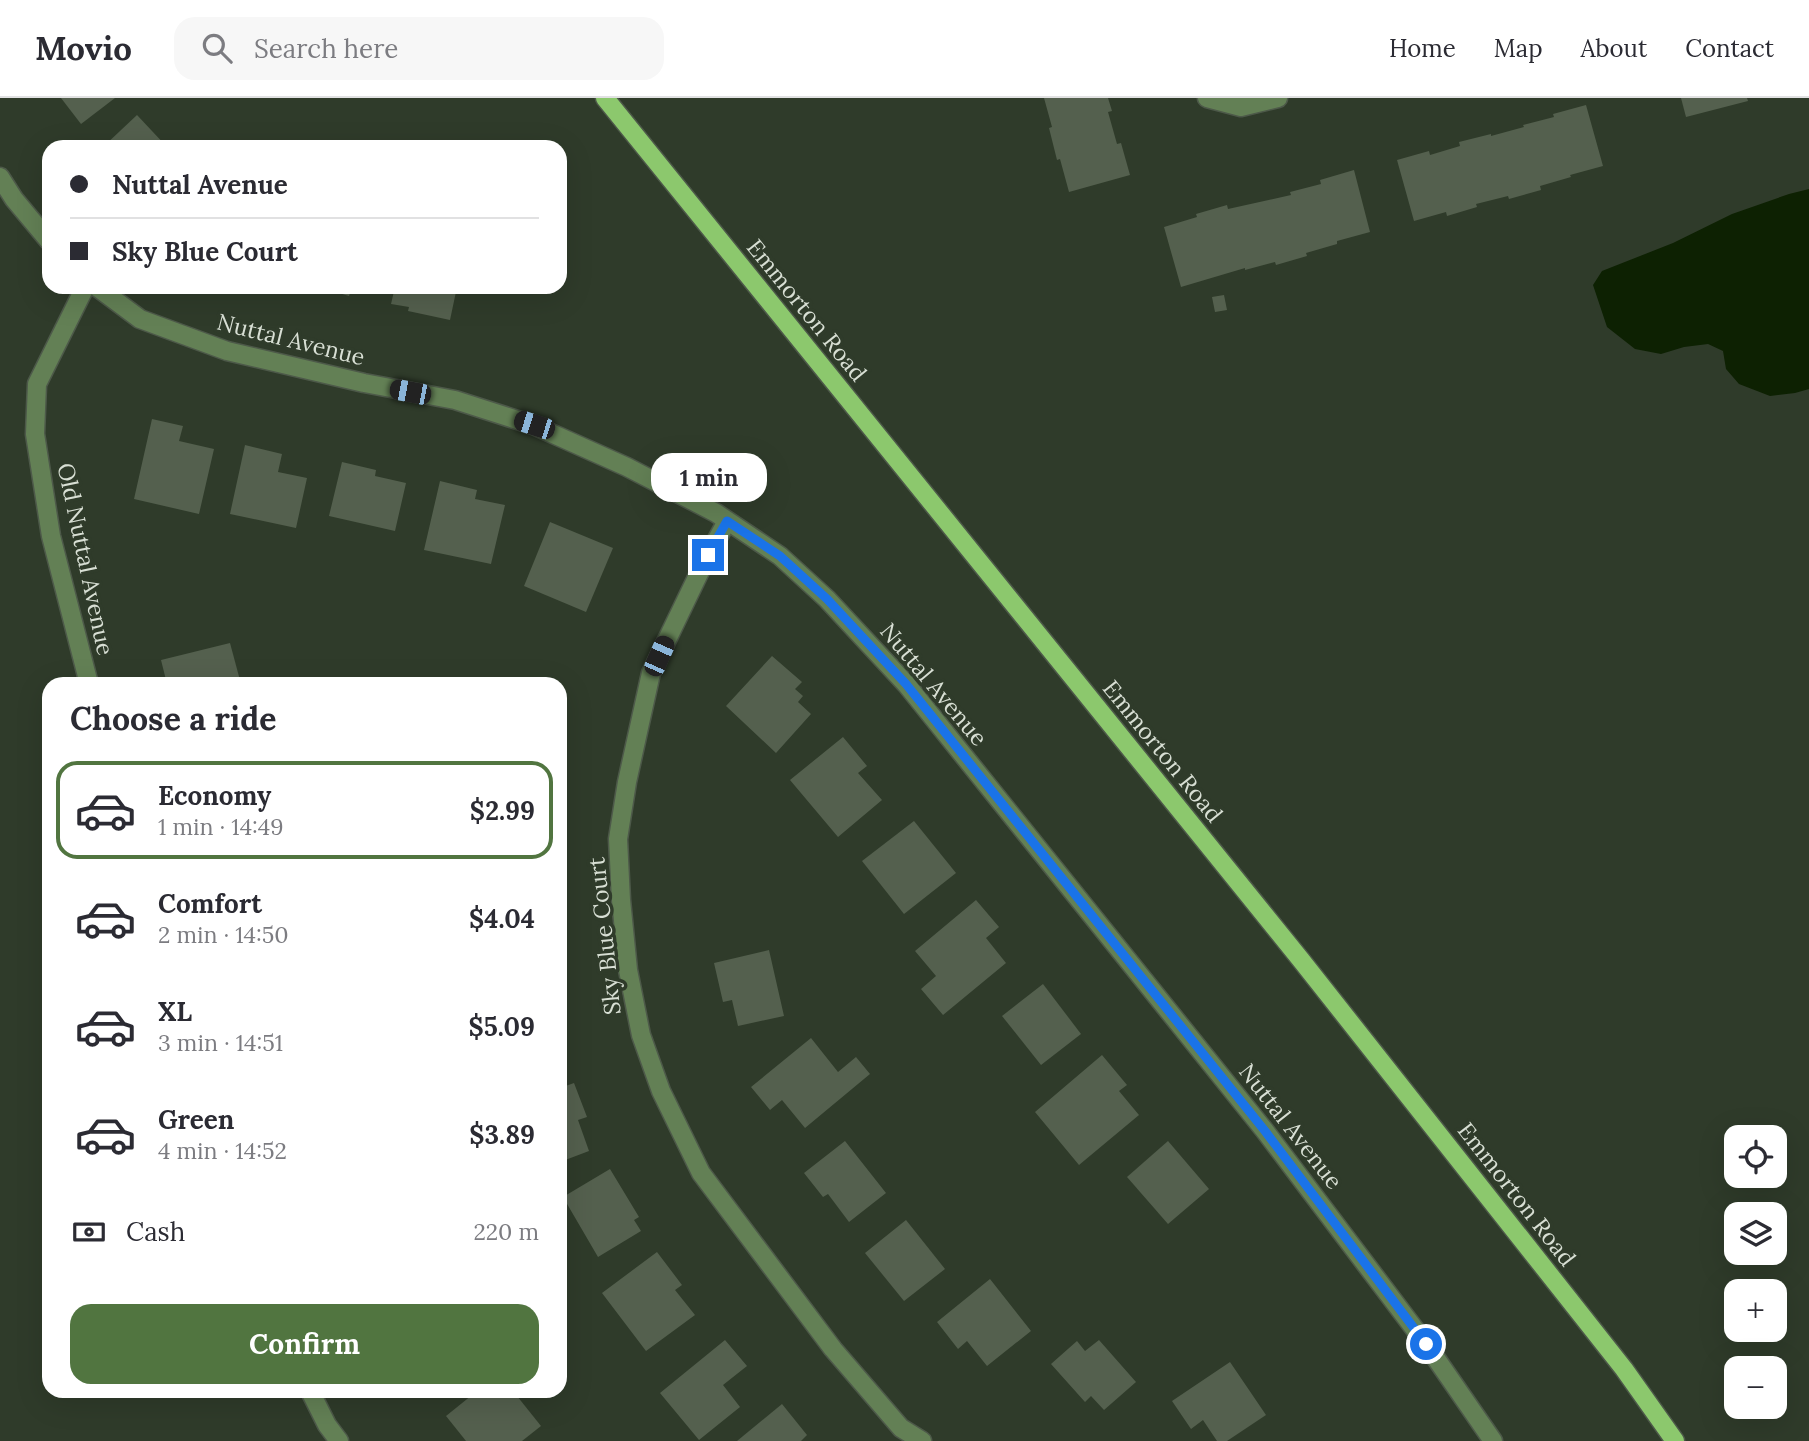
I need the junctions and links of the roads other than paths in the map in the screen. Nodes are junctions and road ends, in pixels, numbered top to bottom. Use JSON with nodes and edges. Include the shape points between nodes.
{"nodes":[{"id":1,"x":605,"y":98,"type":"edge"},
{"id":2,"x":1207,"y":98,"type":"edge"},
{"id":3,"x":1278,"y":98,"type":"edge"},
{"id":4,"x":0,"y":177,"type":"edge"},
{"id":5,"x":42,"y":233,"type":"edge"},
{"id":6,"x":82,"y":294,"type":"edge"},
{"id":7,"x":107,"y":294,"type":"edge"},
{"id":8,"x":727,"y":521,"type":"junction"},
{"id":9,"x":87,"y":677,"type":"edge"},
{"id":10,"x":314,"y":1398,"type":"edge"},
{"id":11,"x":339,"y":1441,"type":"edge"},
{"id":12,"x":922,"y":1441,"type":"edge"},
{"id":13,"x":1493,"y":1441,"type":"edge"},
{"id":14,"x":1675,"y":1441,"type":"edge"}],
"edges":[{"from":1,"to":14,"type":"main road","name":"Emmorton Road","via":[[1301,960],[1624,1369]]},
{"from":2,"to":3,"type":"street","via":[[1241,107]]},
{"from":4,"to":5,"type":"street"},
{"from":6,"to":9,"type":"street","name":"Old Nuttal Avenue","via":[[37,384],[35,434],[51,536]]},
{"from":7,"to":8,"type":"street","name":"Nuttal Avenue","via":[[141,319],[227,351],[455,400],[534,425],[627,467]]},
{"from":8,"to":12,"type":"street","name":"Sky Blue Court","via":[[652,673],[625,794],[618,839],[621,900],[641,1035],[701,1173],[833,1349],[901,1429]]},
{"from":8,"to":13,"type":"street","name":"Nuttal Avenue","via":[[780,556],[906,684],[1265,1131]]},
{"from":10,"to":11,"type":"street"}]}
